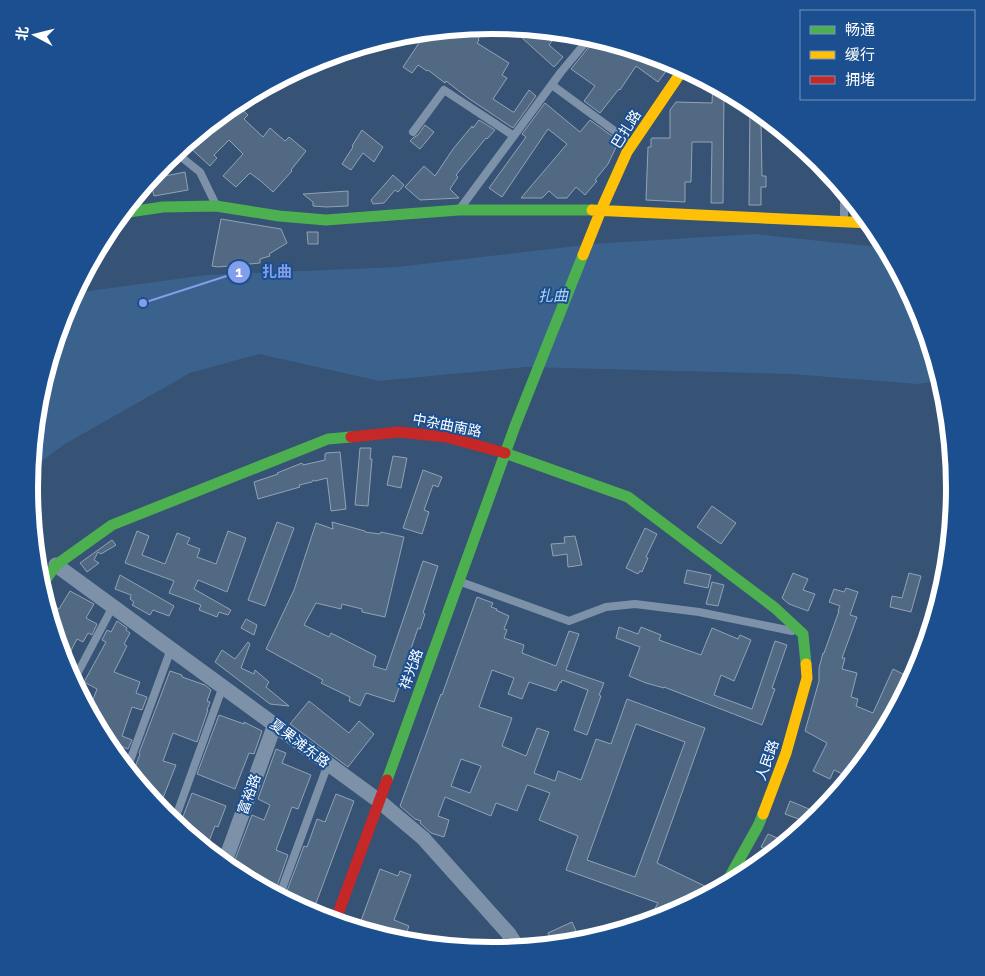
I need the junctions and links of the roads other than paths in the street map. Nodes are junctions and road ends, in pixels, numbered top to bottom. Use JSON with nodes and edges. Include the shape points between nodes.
{"nodes":[{"id":1,"x":585,"y":43,"type":"edge"},
{"id":2,"x":680,"y":75,"type":"edge"},
{"id":3,"x":552,"y":85,"type":"junction"},
{"id":4,"x":413,"y":132,"type":"dead end"},
{"id":5,"x":514,"y":136,"type":"junction"},
{"id":6,"x":633,"y":144,"type":"junction"},
{"id":7,"x":181,"y":157,"type":"edge"},
{"id":8,"x":844,"y":200,"type":"edge"},
{"id":9,"x":216,"y":206,"type":"junction"},
{"id":10,"x":459,"y":210,"type":"junction"},
{"id":11,"x":602,"y":210,"type":"junction"},
{"id":12,"x":132,"y":212,"type":"edge"},
{"id":13,"x":844,"y":222,"type":"junction"},
{"id":14,"x":861,"y":223,"type":"edge"},
{"id":15,"x":515,"y":426,"type":"joint"},
{"id":16,"x":505,"y":453,"type":"junction"},
{"id":17,"x":56,"y":565,"type":"junction"},
{"id":18,"x":47,"y":577,"type":"edge"},
{"id":19,"x":459,"y":581,"type":"junction"},
{"id":20,"x":113,"y":606,"type":"junction"},
{"id":21,"x":803,"y":634,"type":"junction"},
{"id":22,"x":171,"y":649,"type":"junction"},
{"id":23,"x":78,"y":673,"type":"edge"},
{"id":24,"x":223,"y":686,"type":"junction"},
{"id":25,"x":275,"y":724,"type":"junction"},
{"id":26,"x":130,"y":762,"type":"edge"},
{"id":27,"x":328,"y":764,"type":"junction"},
{"id":28,"x":379,"y":801,"type":"junction"},
{"id":29,"x":177,"y":814,"type":"edge"},
{"id":30,"x":227,"y":856,"type":"edge"},
{"id":31,"x":731,"y":874,"type":"edge"},
{"id":32,"x":281,"y":890,"type":"edge"},
{"id":33,"x":338,"y":915,"type":"edge"},
{"id":34,"x":508,"y":934,"type":"junction"},
{"id":35,"x":513,"y":941,"type":"edge"},
{"id":36,"x":505,"y":942,"type":"edge"}],
"edges":[{"from":1,"to":3,"type":"lane"},
{"from":2,"to":6,"type":"street","name":"巴扎路"},
{"from":3,"to":5,"type":"lane"},
{"from":3,"to":6,"type":"lane"},
{"from":4,"to":5,"type":"lane","via":[[444,90]]},
{"from":5,"to":10,"type":"lane"},
{"from":6,"to":11,"type":"street","name":"巴扎路"},
{"from":7,"to":9,"type":"lane","via":[[200,172]]},
{"from":8,"to":13,"type":"lane"},
{"from":9,"to":10,"type":"street","via":[[326,220]]},
{"from":9,"to":12,"type":"street","via":[[163,207]]},
{"from":10,"to":11,"type":"street"},
{"from":11,"to":13,"type":"street"},
{"from":11,"to":15,"type":"street","name":"巴扎路"},
{"from":13,"to":14,"type":"street"},
{"from":15,"to":16,"type":"street","name":"祥光路"},
{"from":16,"to":17,"type":"street","name":"中杂曲南路","via":[[446,437],[398,432],[328,440],[112,525]]},
{"from":16,"to":19,"type":"street","name":"祥光路"},
{"from":16,"to":21,"type":"street","name":"中杂曲南路","via":[[628,497],[775,608]]},
{"from":17,"to":18,"type":"street","name":"中杂曲南路"},
{"from":17,"to":20,"type":"street","name":"夏果滩东路"},
{"from":19,"to":21,"type":"lane","via":[[569,620],[606,607],[635,604],[699,612]]},
{"from":19,"to":28,"type":"street","name":"祥光路"},
{"from":20,"to":22,"type":"street","name":"夏果滩东路"},
{"from":20,"to":23,"type":"lane"},
{"from":21,"to":31,"type":"street","name":"人民路","via":[[807,678],[786,753],[758,826]]},
{"from":22,"to":24,"type":"street","name":"夏果滩东路"},
{"from":22,"to":26,"type":"lane"},
{"from":24,"to":25,"type":"street","name":"夏果滩东路"},
{"from":24,"to":29,"type":"lane"},
{"from":25,"to":27,"type":"street","name":"夏果滩东路"},
{"from":25,"to":30,"type":"street","name":"富裕路"},
{"from":27,"to":28,"type":"street","name":"夏果滩东路"},
{"from":27,"to":32,"type":"lane"},
{"from":28,"to":33,"type":"street","name":"祥光路"},
{"from":28,"to":34,"type":"street","name":"夏果滩东路","via":[[423,838]]},
{"from":34,"to":35,"type":"street","name":"夏果滩东路"},
{"from":34,"to":36,"type":"lane"}]}
